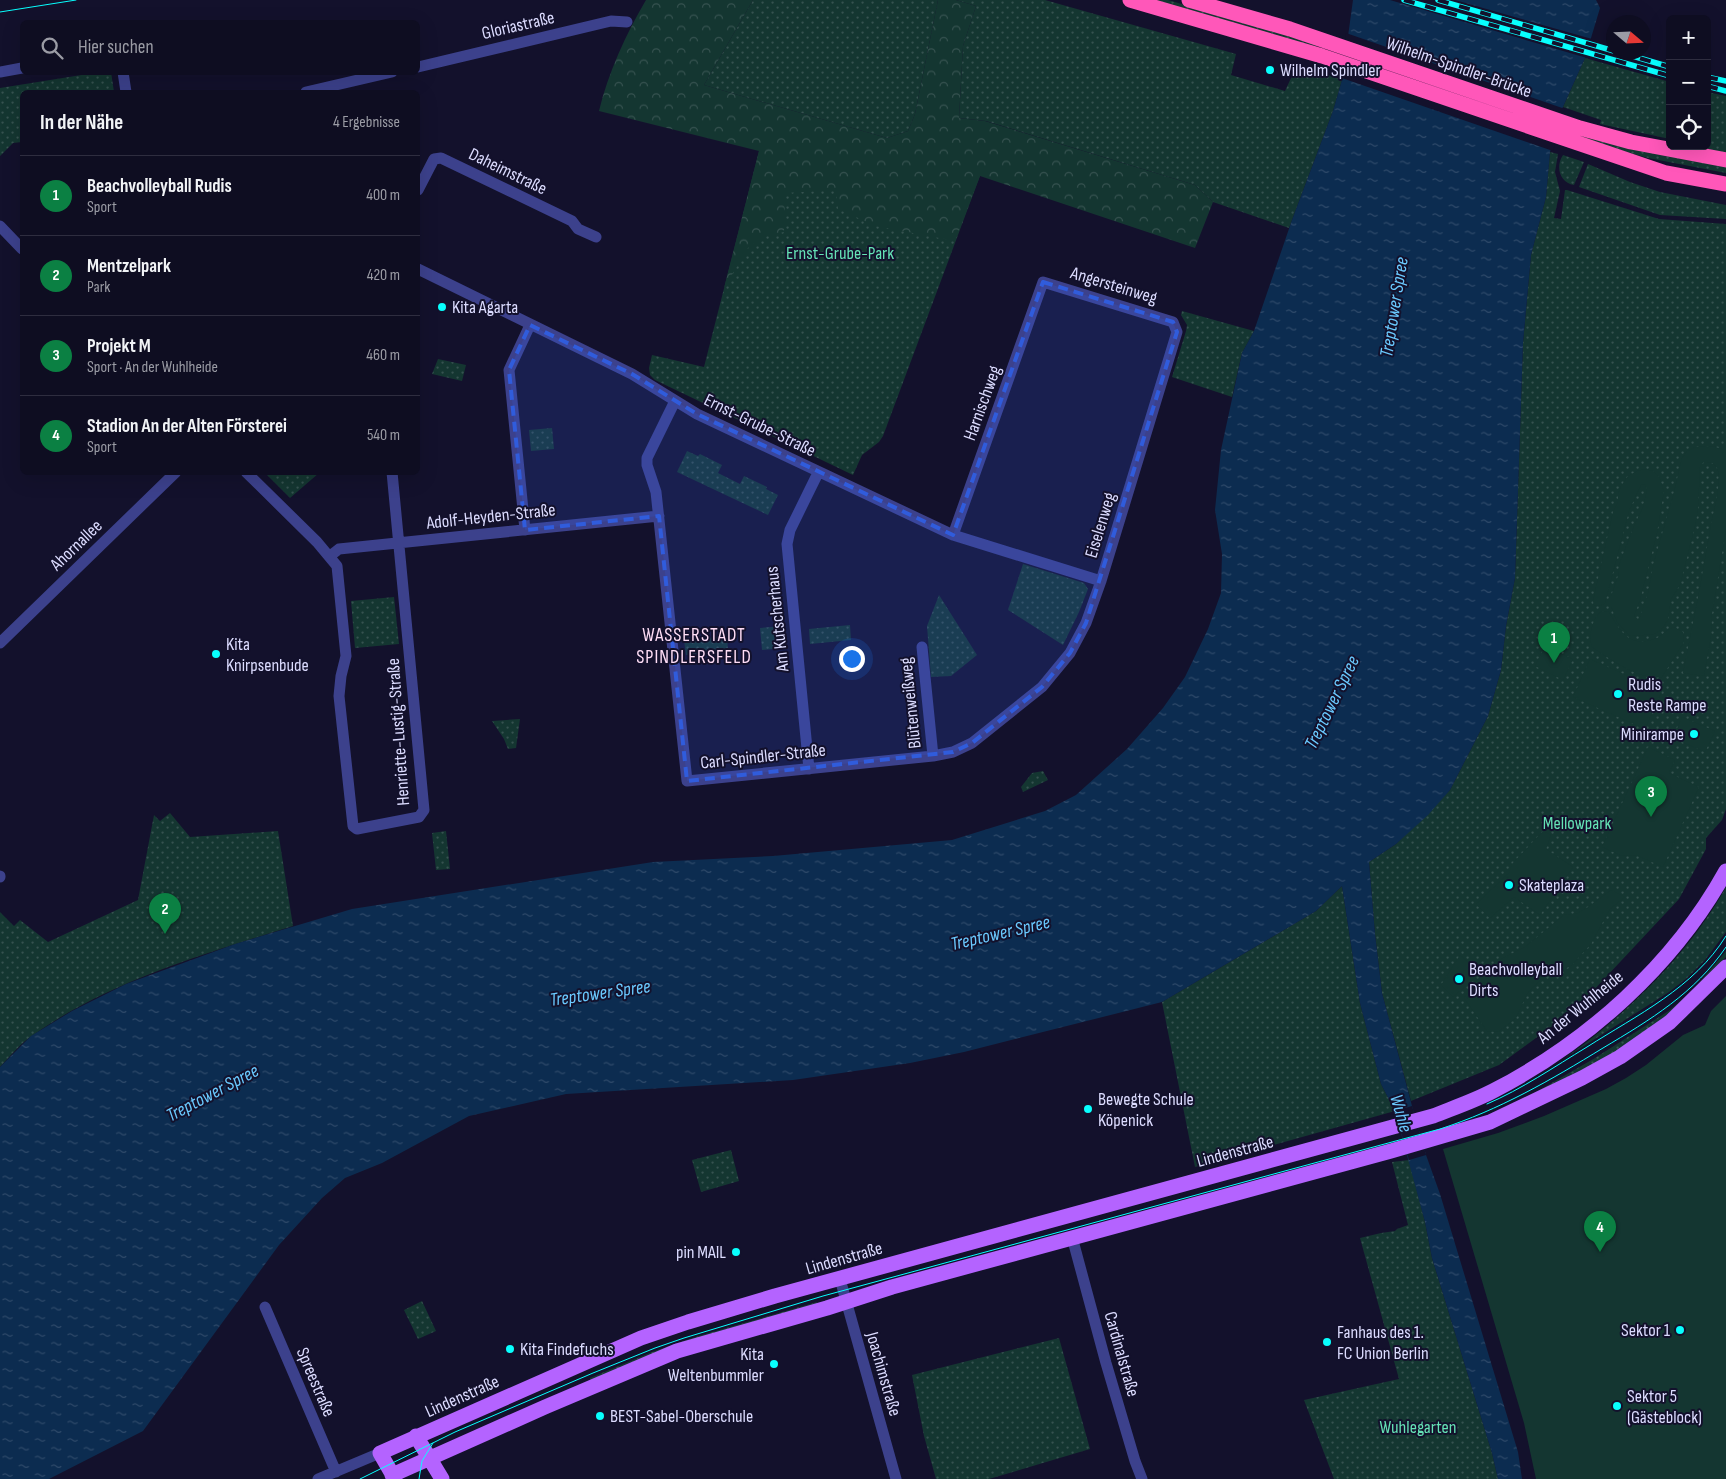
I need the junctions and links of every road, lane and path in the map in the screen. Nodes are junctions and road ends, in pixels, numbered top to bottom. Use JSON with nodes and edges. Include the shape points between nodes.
{"nodes":[{"id":1,"x":1130,"y":0,"type":"edge"},
{"id":2,"x":1189,"y":0,"type":"edge"},
{"id":3,"x":627,"y":22,"type":"dead end"},
{"id":4,"x":420,"y":67,"type":"edge"},
{"id":5,"x":20,"y":68,"type":"edge"},
{"id":6,"x":0,"y":72,"type":"edge"},
{"id":7,"x":123,"y":75,"type":"edge"},
{"id":8,"x":379,"y":75,"type":"edge"},
{"id":9,"x":126,"y":90,"type":"edge"},
{"id":10,"x":315,"y":90,"type":"edge"},
{"id":11,"x":1726,"y":160,"type":"edge"},
{"id":12,"x":1726,"y":184,"type":"edge"},
{"id":13,"x":420,"y":186,"type":"edge"},
{"id":14,"x":0,"y":226,"type":"edge"},
{"id":15,"x":596,"y":237,"type":"dead end"},
{"id":16,"x":20,"y":247,"type":"edge"},
{"id":17,"x":420,"y":270,"type":"edge"},
{"id":18,"x":1043,"y":282,"type":"joint"},
{"id":19,"x":1173,"y":322,"type":"joint"},
{"id":20,"x":530,"y":325,"type":"junction"},
{"id":21,"x":676,"y":401,"type":"junction"},
{"id":22,"x":818,"y":473,"type":"junction"},
{"id":23,"x":173,"y":475,"type":"edge"},
{"id":24,"x":249,"y":475,"type":"edge"},
{"id":25,"x":392,"y":475,"type":"edge"},
{"id":26,"x":659,"y":516,"type":"junction"},
{"id":27,"x":525,"y":530,"type":"junction"},
{"id":28,"x":953,"y":536,"type":"junction"},
{"id":29,"x":399,"y":543,"type":"junction"},
{"id":30,"x":330,"y":556,"type":"junction"},
{"id":31,"x":1101,"y":580,"type":"junction"},
{"id":32,"x":0,"y":644,"type":"edge"},
{"id":33,"x":922,"y":647,"type":"dead end"},
{"id":34,"x":1010,"y":714,"type":"joint"},
{"id":35,"x":933,"y":756,"type":"junction"},
{"id":36,"x":809,"y":769,"type":"junction"},
{"id":37,"x":1726,"y":871,"type":"edge"},
{"id":38,"x":1726,"y":967,"type":"edge"},
{"id":39,"x":1399,"y":1125,"type":"joint"},
{"id":40,"x":1072,"y":1237,"type":"junction"},
{"id":41,"x":840,"y":1279,"type":"junction"},
{"id":42,"x":846,"y":1302,"type":"junction"},
{"id":43,"x":265,"y":1307,"type":"dead end"},
{"id":44,"x":416,"y":1436,"type":"junction"},
{"id":45,"x":380,"y":1453,"type":"junction"},
{"id":46,"x":430,"y":1458,"type":"junction"},
{"id":47,"x":336,"y":1472,"type":"junction"},
{"id":48,"x":390,"y":1478,"type":"edge"},
{"id":49,"x":318,"y":1479,"type":"edge"},
{"id":50,"x":442,"y":1479,"type":"edge"},
{"id":51,"x":896,"y":1479,"type":"edge"},
{"id":52,"x":1142,"y":1479,"type":"edge"}],
"edges":[{"from":1,"to":12,"type":"highway","name":"Wilhelm-Spindler-Brücke","via":[[1322,56],[1666,173]]},
{"from":2,"to":11,"type":"highway","name":"Wilhelm-Spindler-Brücke","via":[[1326,41],[1580,128],[1631,142]]},
{"from":3,"to":4,"type":"street","name":"Gloriastraße","via":[[612,21]]},
{"from":5,"to":6,"type":"street"},
{"from":7,"to":9,"type":"street"},
{"from":8,"to":10,"type":"street"},
{"from":13,"to":15,"type":"street","name":"Daheimstraße","via":[[434,159],[441,158],[572,221],[578,229]]},
{"from":14,"to":16,"type":"street"},
{"from":17,"to":20,"type":"street","name":"Ernst-Grube-Straße"},
{"from":18,"to":19,"type":"street","name":"Angersteinweg"},
{"from":18,"to":28,"type":"street","name":"Harnischweg"},
{"from":19,"to":31,"type":"street","name":"Eiselenweg","via":[[1177,332]]},
{"from":20,"to":21,"type":"street","name":"Ernst-Grube-Straße","via":[[632,374]]},
{"from":20,"to":27,"type":"street","via":[[509,370]]},
{"from":21,"to":22,"type":"street","name":"Ernst-Grube-Straße"},
{"from":21,"to":26,"type":"street","name":"Carl-Spindler-Straße","via":[[647,458]]},
{"from":22,"to":28,"type":"street","name":"Ernst-Grube-Straße"},
{"from":22,"to":36,"type":"street","name":"Am Kutscherhaus","via":[[790,530],[787,544]]},
{"from":23,"to":32,"type":"street","name":"Ahornallee"},
{"from":24,"to":30,"type":"street"},
{"from":25,"to":29,"type":"street","name":"Henriette-Lustig-Straße"},
{"from":26,"to":27,"type":"street","name":"Adolf-Heyden-Straße"},
{"from":26,"to":36,"type":"street","name":"Carl-Spindler-Straße","via":[[687,781]]},
{"from":27,"to":29,"type":"street","name":"Adolf-Heyden-Straße"},
{"from":28,"to":31,"type":"street","name":"Ernst-Grube-Straße"},
{"from":29,"to":30,"type":"street","name":"Adolf-Heyden-Straße","via":[[339,549]]},
{"from":29,"to":30,"type":"street","name":"Henriette-Lustig-Straße","via":[[424,810],[419,817],[357,829],[353,826],[339,692],[346,649],[337,566]]},
{"from":31,"to":34,"type":"street","name":"Eiselenweg","via":[[1086,623],[1070,653],[1042,687]]},
{"from":33,"to":35,"type":"street","name":"Blütenweißweg"},
{"from":34,"to":35,"type":"street","name":"Carl-Spindler-Straße","via":[[972,743],[953,752]]},
{"from":35,"to":36,"type":"street","name":"Carl-Spindler-Straße"},
{"from":37,"to":39,"type":"main road","name":"An der Wuhlheide","via":[[1686,932],[1663,960],[1604,1016],[1565,1047],[1492,1092]]},
{"from":38,"to":40,"type":"main road","via":[[1670,1022],[1620,1057],[1490,1122]]},
{"from":39,"to":41,"type":"main road","name":"Lindenstraße"},
{"from":40,"to":42,"type":"main road"},
{"from":40,"to":52,"type":"street","name":"Cardinalstraße"},
{"from":41,"to":42,"type":"street","name":"Joachimstraße"},
{"from":41,"to":44,"type":"main road","name":"Lindenstraße","via":[[640,1338]]},
{"from":42,"to":46,"type":"main road","via":[[677,1351]]},
{"from":42,"to":51,"type":"street","name":"Joachimstraße"},
{"from":43,"to":47,"type":"street","name":"Spreestraße"},
{"from":44,"to":45,"type":"main road","name":"Lindenstraße"},
{"from":44,"to":46,"type":"main road"},
{"from":45,"to":47,"type":"street","name":"Lindenstraße"},
{"from":45,"to":48,"type":"main road"},
{"from":46,"to":48,"type":"main road"},
{"from":46,"to":50,"type":"main road"},
{"from":47,"to":49,"type":"street","name":"Lindenstraße"}]}
